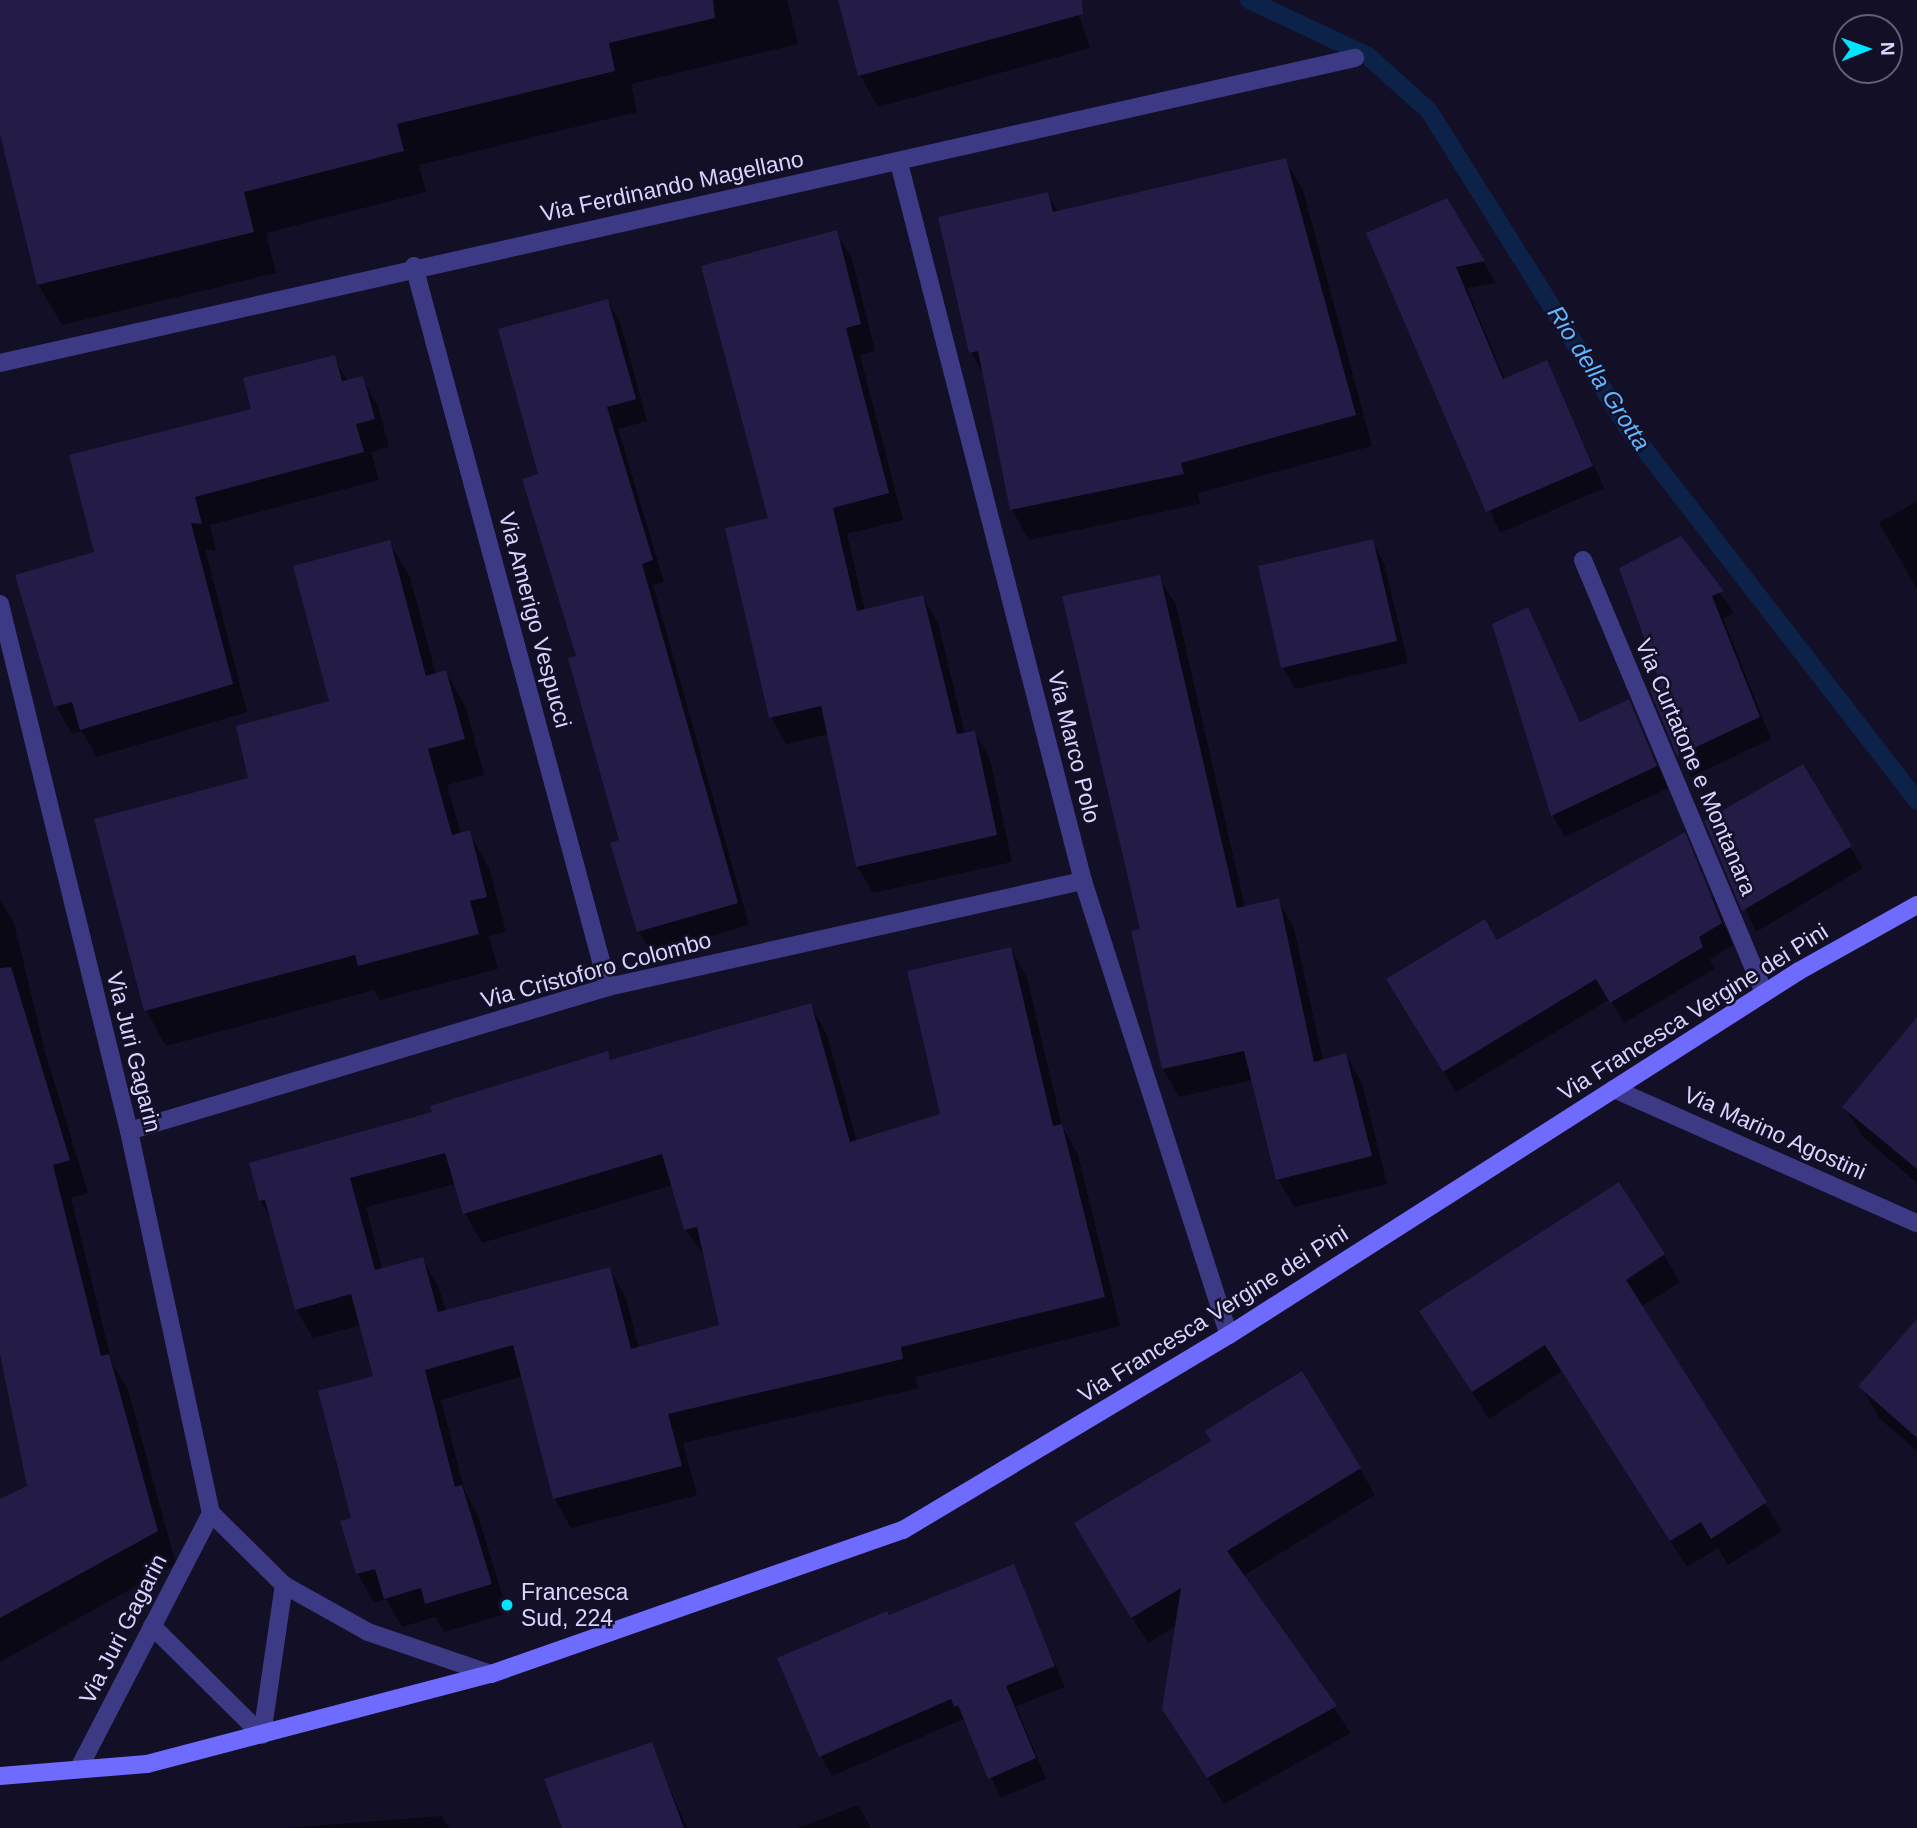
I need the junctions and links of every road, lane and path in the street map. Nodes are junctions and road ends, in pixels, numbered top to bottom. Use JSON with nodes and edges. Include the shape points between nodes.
{"nodes":[{"id":1,"x":1355,"y":58,"type":"dead end"},
{"id":2,"x":899,"y":163,"type":"junction"},
{"id":3,"x":414,"y":266,"type":"junction"},
{"id":4,"x":0,"y":363,"type":"edge"},
{"id":5,"x":1583,"y":560,"type":"dead end"},
{"id":6,"x":0,"y":604,"type":"edge"},
{"id":7,"x":1083,"y":881,"type":"junction"},
{"id":8,"x":1917,"y":905,"type":"edge"},
{"id":9,"x":608,"y":987,"type":"junction"},
{"id":10,"x":1764,"y":993,"type":"junction"},
{"id":11,"x":1614,"y":1089,"type":"junction"},
{"id":12,"x":129,"y":1131,"type":"junction"},
{"id":13,"x":1917,"y":1223,"type":"edge"},
{"id":14,"x":1229,"y":1335,"type":"junction"},
{"id":15,"x":211,"y":1513,"type":"junction"},
{"id":16,"x":284,"y":1585,"type":"junction"},
{"id":17,"x":152,"y":1626,"type":"junction"},
{"id":18,"x":491,"y":1674,"type":"junction"},
{"id":19,"x":262,"y":1735,"type":"junction"},
{"id":20,"x":79,"y":1768,"type":"junction"},
{"id":21,"x":0,"y":1776,"type":"edge"}],
"edges":[{"from":1,"to":2,"type":"street","name":"Via Ferdinando Magellano"},
{"from":2,"to":3,"type":"street","name":"Via Ferdinando Magellano"},
{"from":2,"to":7,"type":"street","name":"Via Marco Polo"},
{"from":3,"to":4,"type":"street","name":"Via Ferdinando Magellano"},
{"from":3,"to":9,"type":"street","name":"Via Amerigo Vespucci"},
{"from":5,"to":10,"type":"street","name":"Via Curtatone e Montanara"},
{"from":6,"to":12,"type":"street","name":"Via Juri Gagarin"},
{"from":7,"to":9,"type":"street","name":"Via Cristoforo Colombo"},
{"from":7,"to":14,"type":"street","name":"Via Marco Polo"},
{"from":8,"to":10,"type":"street","name":"Via Francesca Vergine dei Pini"},
{"from":9,"to":12,"type":"street","name":"Via Cristoforo Colombo"},
{"from":10,"to":11,"type":"street","name":"Via Francesca Vergine dei Pini"},
{"from":11,"to":13,"type":"street","name":"Via Marino Agostini"},
{"from":11,"to":14,"type":"street","name":"Via Francesca Vergine dei Pini"},
{"from":12,"to":15,"type":"street","name":"Via Juri Gagarin"},
{"from":14,"to":18,"type":"street","name":"Via Francesca Vergine dei Pini","via":[[903,1530]]},
{"from":15,"to":16,"type":"street"},
{"from":15,"to":17,"type":"street","name":"Via Juri Gagarin"},
{"from":16,"to":18,"type":"street","via":[[368,1632]]},
{"from":16,"to":19,"type":"street"},
{"from":17,"to":19,"type":"street"},
{"from":17,"to":20,"type":"street","name":"Via Juri Gagarin"},
{"from":18,"to":19,"type":"street","name":"Via Francesca Vergine dei Pini"},
{"from":19,"to":20,"type":"street","name":"Via Francesca Vergine dei Pini","via":[[147,1764]]},
{"from":20,"to":21,"type":"street","name":"Via Francesca Vergine dei Pini"}]}
